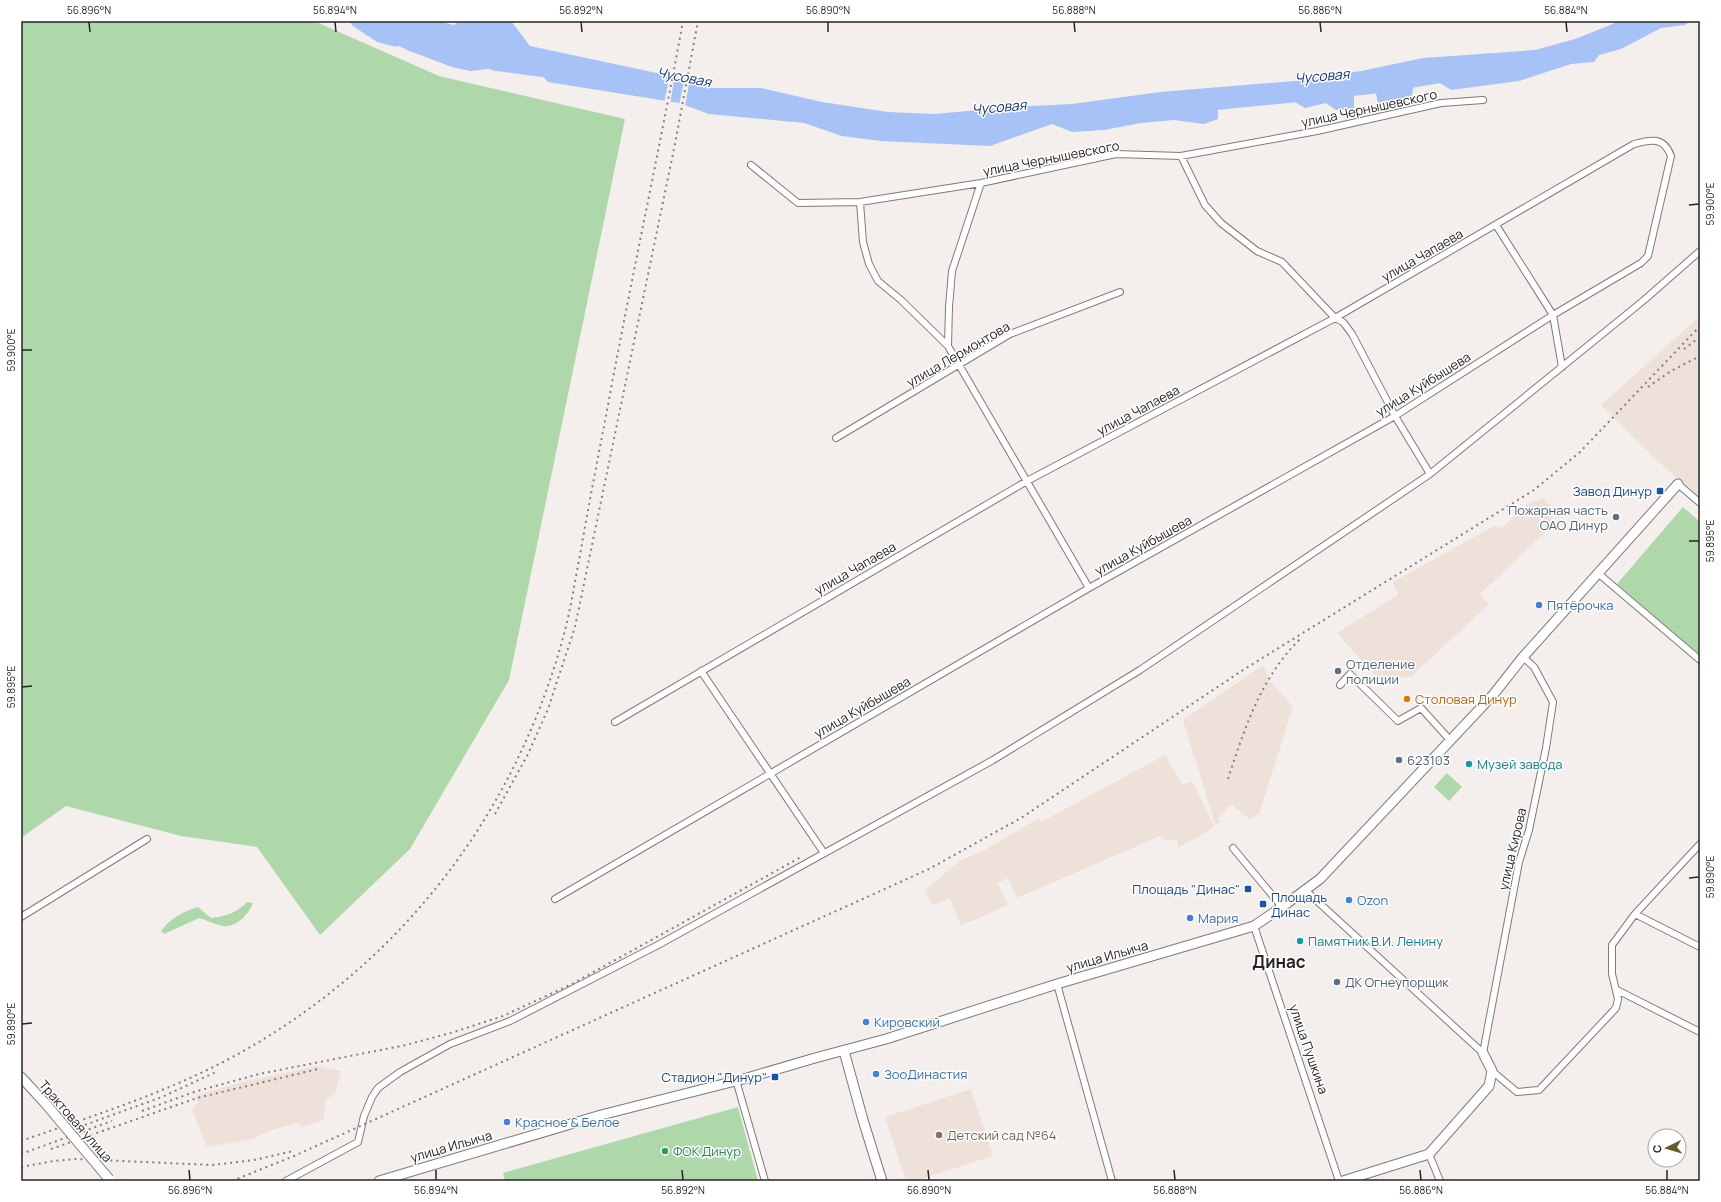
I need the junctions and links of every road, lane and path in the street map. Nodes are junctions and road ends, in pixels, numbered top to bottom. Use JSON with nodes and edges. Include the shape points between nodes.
{"nodes":[{"id":1,"x":1483,"y":100,"type":"dead end"},
{"id":2,"x":1181,"y":156,"type":"junction"},
{"id":3,"x":1671,"y":156,"type":"joint"},
{"id":4,"x":751,"y":165,"type":"dead end"},
{"id":5,"x":981,"y":183,"type":"junction"},
{"id":6,"x":860,"y":202,"type":"junction"},
{"id":7,"x":1496,"y":225,"type":"junction"},
{"id":8,"x":1700,"y":251,"type":"edge"},
{"id":9,"x":1120,"y":292,"type":"dead end"},
{"id":10,"x":1553,"y":315,"type":"junction"},
{"id":11,"x":1336,"y":318,"type":"junction"},
{"id":12,"x":948,"y":346,"type":"junction"},
{"id":13,"x":961,"y":365,"type":"junction"},
{"id":14,"x":1562,"y":367,"type":"junction"},
{"id":15,"x":1395,"y":416,"type":"junction"},
{"id":16,"x":836,"y":438,"type":"dead end"},
{"id":17,"x":1430,"y":474,"type":"junction"},
{"id":18,"x":1026,"y":481,"type":"junction"},
{"id":19,"x":1678,"y":484,"type":"joint"},
{"id":20,"x":1700,"y":503,"type":"edge"},
{"id":21,"x":1599,"y":574,"type":"junction"},
{"id":22,"x":1089,"y":588,"type":"junction"},
{"id":23,"x":1524,"y":658,"type":"junction"},
{"id":24,"x":1700,"y":660,"type":"edge"},
{"id":25,"x":701,"y":672,"type":"junction"},
{"id":26,"x":1340,"y":686,"type":"dead end"},
{"id":27,"x":615,"y":722,"type":"dead end"},
{"id":28,"x":1450,"y":740,"type":"junction"},
{"id":29,"x":769,"y":773,"type":"junction"},
{"id":30,"x":147,"y":839,"type":"dead end"},
{"id":31,"x":1700,"y":844,"type":"edge"},
{"id":32,"x":1233,"y":848,"type":"dead end"},
{"id":33,"x":824,"y":853,"type":"junction"},
{"id":34,"x":1305,"y":890,"type":"junction"},
{"id":35,"x":555,"y":899,"type":"dead end"},
{"id":36,"x":1282,"y":907,"type":"junction"},
{"id":37,"x":1635,"y":914,"type":"junction"},
{"id":38,"x":21,"y":917,"type":"edge"},
{"id":39,"x":1254,"y":926,"type":"junction"},
{"id":40,"x":1700,"y":947,"type":"edge"},
{"id":41,"x":1057,"y":984,"type":"junction"},
{"id":42,"x":1617,"y":990,"type":"junction"},
{"id":43,"x":1700,"y":1032,"type":"edge"},
{"id":44,"x":844,"y":1051,"type":"junction"},
{"id":45,"x":1483,"y":1053,"type":"junction"},
{"id":46,"x":1492,"y":1071,"type":"junction"},
{"id":47,"x":21,"y":1077,"type":"edge"},
{"id":48,"x":736,"y":1080,"type":"junction"},
{"id":49,"x":1429,"y":1154,"type":"junction"},
{"id":50,"x":110,"y":1180,"type":"edge"},
{"id":51,"x":286,"y":1181,"type":"edge"},
{"id":52,"x":379,"y":1181,"type":"edge"},
{"id":53,"x":766,"y":1181,"type":"edge"},
{"id":54,"x":882,"y":1181,"type":"edge"},
{"id":55,"x":1112,"y":1181,"type":"edge"},
{"id":56,"x":1339,"y":1181,"type":"edge"},
{"id":57,"x":1343,"y":1181,"type":"edge"},
{"id":58,"x":1440,"y":1181,"type":"edge"}],
"edges":[{"from":1,"to":2,"type":"street","name":"улица Чернышевского","via":[[1441,103]]},
{"from":2,"to":5,"type":"street","name":"улица Чернышевского","via":[[1116,154]]},
{"from":2,"to":11,"type":"street","via":[[1205,205],[1221,223],[1257,251],[1282,262]]},
{"from":3,"to":7,"type":"street","name":"улица Чапаева","via":[[1662,142],[1648,140],[1634,144]]},
{"from":3,"to":10,"type":"street","name":"улица Куйбышева","via":[[1648,256],[1641,263]]},
{"from":4,"to":6,"type":"street","name":"улица Чернышевского","via":[[798,203]]},
{"from":5,"to":6,"type":"street","name":"улица Чернышевского"},
{"from":5,"to":12,"type":"street","via":[[952,270]]},
{"from":6,"to":12,"type":"street","via":[[865,249],[878,281]]},
{"from":7,"to":10,"type":"street"},
{"from":7,"to":11,"type":"street","name":"улица Чапаева"},
{"from":8,"to":14,"type":"street"},
{"from":9,"to":13,"type":"street","name":"улица Лермонтова","via":[[1010,334]]},
{"from":10,"to":14,"type":"street"},
{"from":10,"to":15,"type":"street","name":"улица Куйбышева"},
{"from":11,"to":15,"type":"street","via":[[1343,322],[1352,334]]},
{"from":11,"to":18,"type":"street","name":"улица Чапаева"},
{"from":12,"to":13,"type":"street"},
{"from":13,"to":16,"type":"street","name":"улица Лермонтова"},
{"from":13,"to":18,"type":"street"},
{"from":14,"to":17,"type":"street"},
{"from":15,"to":17,"type":"street"},
{"from":15,"to":22,"type":"street","name":"улица Куйбышева"},
{"from":17,"to":33,"type":"street","via":[[1140,670],[993,760]]},
{"from":18,"to":22,"type":"street"},
{"from":18,"to":25,"type":"street","name":"улица Чапаева"},
{"from":19,"to":20,"type":"street"},
{"from":19,"to":21,"type":"street","name":"улица Ильича"},
{"from":21,"to":23,"type":"street","name":"улица Ильича"},
{"from":21,"to":24,"type":"street"},
{"from":22,"to":29,"type":"street","name":"улица Куйбышева"},
{"from":23,"to":28,"type":"street","name":"улица Ильича"},
{"from":23,"to":45,"type":"street","name":"улица Кирова","via":[[1534,667],[1553,702],[1546,748],[1529,830],[1519,862]]},
{"from":25,"to":27,"type":"street","name":"улица Чапаева"},
{"from":25,"to":29,"type":"street"},
{"from":26,"to":28,"type":"street","via":[[1350,674],[1398,721],[1421,708]]},
{"from":28,"to":34,"type":"street","name":"улица Ильича","via":[[1320,879]]},
{"from":29,"to":33,"type":"street"},
{"from":29,"to":35,"type":"street","name":"улица Куйбышева"},
{"from":30,"to":38,"type":"street"},
{"from":31,"to":37,"type":"street"},
{"from":32,"to":36,"type":"street"},
{"from":33,"to":51,"type":"street","via":[[658,945],[510,1021],[450,1044],[400,1072],[378,1088],[372,1097],[358,1142]]},
{"from":34,"to":36,"type":"street","name":"улица Ильича"},
{"from":34,"to":45,"type":"street"},
{"from":36,"to":39,"type":"street","name":"улица Ильича"},
{"from":37,"to":40,"type":"street"},
{"from":37,"to":42,"type":"street","via":[[1612,945],[1612,974]]},
{"from":39,"to":41,"type":"street","name":"улица Ильича"},
{"from":39,"to":56,"type":"street","name":"улица Пушкина"},
{"from":41,"to":44,"type":"street","name":"улица Ильича"},
{"from":41,"to":55,"type":"street"},
{"from":42,"to":43,"type":"street"},
{"from":42,"to":46,"type":"street","via":[[1616,1008],[1539,1090],[1517,1092]]},
{"from":44,"to":48,"type":"street","name":"улица Ильича"},
{"from":44,"to":54,"type":"street"},
{"from":45,"to":46,"type":"street"},
{"from":46,"to":49,"type":"street","via":[[1489,1086]]},
{"from":47,"to":50,"type":"street","name":"Трактовая улица","bridge":true},
{"from":48,"to":52,"type":"street","name":"улица Ильича","via":[[601,1115]]},
{"from":48,"to":53,"type":"street"},
{"from":49,"to":57,"type":"street"},
{"from":49,"to":58,"type":"street"}]}
